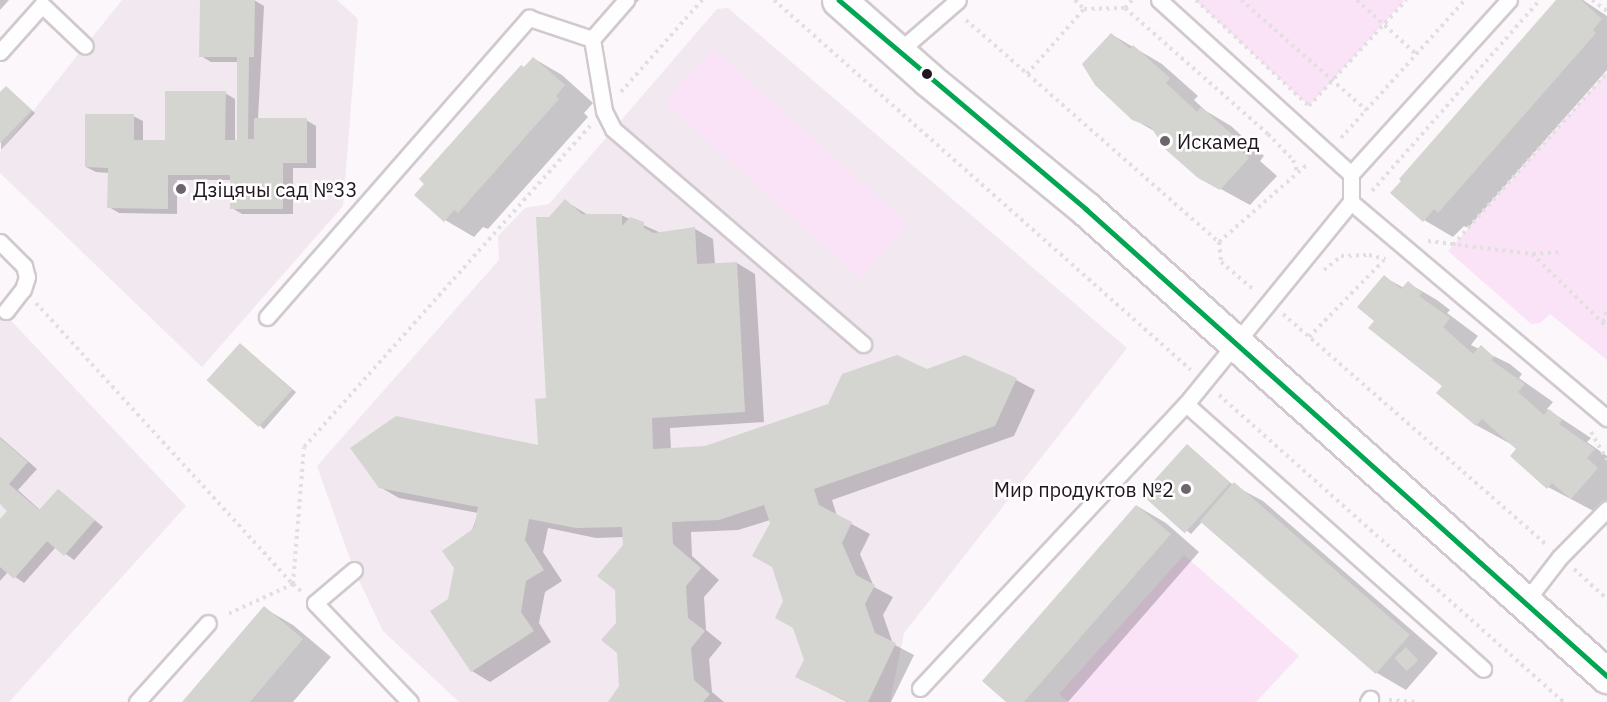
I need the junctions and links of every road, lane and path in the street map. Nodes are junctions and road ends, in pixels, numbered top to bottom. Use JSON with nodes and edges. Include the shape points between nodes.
{"nodes":[{"id":1,"x":626,"y":0,"type":"edge"},
{"id":2,"x":702,"y":0,"type":"edge"},
{"id":3,"x":774,"y":0,"type":"edge"},
{"id":4,"x":839,"y":0,"type":"edge"},
{"id":5,"x":958,"y":0,"type":"edge"},
{"id":6,"x":1075,"y":0,"type":"edge"},
{"id":7,"x":1132,"y":0,"type":"edge"},
{"id":8,"x":1159,"y":0,"type":"edge"},
{"id":9,"x":1196,"y":0,"type":"edge"},
{"id":10,"x":1241,"y":0,"type":"edge"},
{"id":11,"x":1357,"y":0,"type":"edge"},
{"id":12,"x":1406,"y":0,"type":"edge"},
{"id":13,"x":1458,"y":0,"type":"edge"},
{"id":14,"x":1465,"y":0,"type":"edge"},
{"id":15,"x":1509,"y":0,"type":"edge"},
{"id":16,"x":1540,"y":0,"type":"edge"},
{"id":17,"x":1592,"y":0,"type":"edge"},
{"id":18,"x":1458,"y":7,"type":"junction"},
{"id":19,"x":1125,"y":8,"type":"junction"},
{"id":20,"x":1084,"y":9,"type":"junction"},
{"id":21,"x":1607,"y":11,"type":"edge"},
{"id":22,"x":1383,"y":24,"type":"junction"},
{"id":23,"x":592,"y":39,"type":"junction"},
{"id":24,"x":85,"y":46,"type":"dead end"},
{"id":25,"x":0,"y":52,"type":"edge"},
{"id":26,"x":898,"y":52,"type":"junction"},
{"id":27,"x":1416,"y":54,"type":"junction"},
{"id":28,"x":1607,"y":73,"type":"edge"},
{"id":29,"x":1027,"y":74,"type":"dead end"},
{"id":30,"x":1331,"y":79,"type":"junction"},
{"id":31,"x":1366,"y":110,"type":"junction"},
{"id":32,"x":604,"y":111,"type":"junction"},
{"id":33,"x":1327,"y":152,"type":"junction"},
{"id":34,"x":1297,"y":171,"type":"junction"},
{"id":35,"x":1351,"y":174,"type":"junction"},
{"id":36,"x":1354,"y":205,"type":"junction"},
{"id":37,"x":1389,"y":233,"type":"junction"},
{"id":38,"x":0,"y":242,"type":"edge"},
{"id":39,"x":1220,"y":242,"type":"dead end"},
{"id":40,"x":1452,"y":245,"type":"junction"},
{"id":41,"x":1562,"y":252,"type":"dead end"},
{"id":42,"x":1532,"y":254,"type":"junction"},
{"id":43,"x":1369,"y":255,"type":"junction"},
{"id":44,"x":1384,"y":259,"type":"junction"},
{"id":45,"x":1394,"y":262,"type":"dead end"},
{"id":46,"x":1313,"y":278,"type":"dead end"},
{"id":47,"x":23,"y":289,"type":"junction"},
{"id":48,"x":1290,"y":304,"type":"dead end"},
{"id":49,"x":6,"y":311,"type":"dead end"},
{"id":50,"x":1607,"y":312,"type":"edge"},
{"id":51,"x":1282,"y":313,"type":"dead end"},
{"id":52,"x":267,"y":317,"type":"dead end"},
{"id":53,"x":1603,"y":322,"type":"junction"},
{"id":54,"x":1607,"y":327,"type":"edge"},
{"id":55,"x":1309,"y":337,"type":"dead end"},
{"id":56,"x":1236,"y":341,"type":"junction"},
{"id":57,"x":863,"y":344,"type":"dead end"},
{"id":58,"x":1204,"y":381,"type":"junction"},
{"id":59,"x":1186,"y":404,"type":"junction"},
{"id":60,"x":1607,"y":418,"type":"edge"},
{"id":61,"x":1589,"y":429,"type":"dead end"},
{"id":62,"x":1607,"y":460,"type":"edge"},
{"id":63,"x":1607,"y":509,"type":"edge"},
{"id":64,"x":354,"y":570,"type":"dead end"},
{"id":65,"x":293,"y":584,"type":"junction"},
{"id":66,"x":1526,"y":601,"type":"junction"},
{"id":67,"x":315,"y":603,"type":"junction"},
{"id":68,"x":208,"y":623,"type":"joint"},
{"id":69,"x":1483,"y":669,"type":"dead end"},
{"id":70,"x":1607,"y":676,"type":"edge"},
{"id":71,"x":920,"y":688,"type":"dead end"},
{"id":72,"x":1369,"y":701,"type":"edge"},
{"id":73,"x":137,"y":702,"type":"edge"},
{"id":74,"x":410,"y":702,"type":"edge"},
{"id":75,"x":1417,"y":702,"type":"edge"},
{"id":76,"x":1563,"y":702,"type":"edge"}],
"edges":[{"from":1,"to":23,"type":"lane"},
{"from":2,"to":32,"type":"path"},
{"from":3,"to":58,"type":"path"},
{"from":4,"to":26,"type":"main road"},
{"from":5,"to":26,"type":"lane"},
{"from":6,"to":20,"type":"path"},
{"from":7,"to":19,"type":"path"},
{"from":8,"to":33,"type":"lane"},
{"from":9,"to":30,"type":"path","via":[[1309,106]]},
{"from":10,"to":30,"type":"path"},
{"from":11,"to":22,"type":"path"},
{"from":12,"to":22,"type":"path"},
{"from":13,"to":18,"type":"path"},
{"from":14,"to":18,"type":"path"},
{"from":15,"to":35,"type":"lane"},
{"from":16,"to":36,"type":"path"},
{"from":17,"to":21,"type":"path"},
{"from":18,"to":27,"type":"path"},
{"from":19,"to":20,"type":"path"},
{"from":19,"to":34,"type":"path","via":[[1268,134],[1293,159]]},
{"from":20,"to":29,"type":"path"},
{"from":22,"to":27,"type":"path"},
{"from":22,"to":30,"type":"path"},
{"from":23,"to":32,"type":"lane"},
{"from":23,"to":52,"type":"lane","via":[[529,18]]},
{"from":24,"to":25,"type":"lane","via":[[42,5]]},
{"from":26,"to":56,"type":"main road"},
{"from":27,"to":31,"type":"path"},
{"from":28,"to":40,"type":"path"},
{"from":30,"to":31,"type":"path"},
{"from":31,"to":33,"type":"path"},
{"from":32,"to":57,"type":"lane","via":[[613,129]]},
{"from":32,"to":65,"type":"path","via":[[304,447]]},
{"from":33,"to":34,"type":"path"},
{"from":33,"to":35,"type":"lane"},
{"from":34,"to":39,"type":"path"},
{"from":35,"to":36,"type":"lane"},
{"from":36,"to":37,"type":"lane"},
{"from":36,"to":56,"type":"lane"},
{"from":37,"to":40,"type":"path"},
{"from":37,"to":43,"type":"path"},
{"from":37,"to":60,"type":"lane"},
{"from":38,"to":47,"type":"lane","via":[[24,266],[27,277]]},
{"from":40,"to":42,"type":"path"},
{"from":41,"to":42,"type":"path"},
{"from":42,"to":53,"type":"path"},
{"from":43,"to":44,"type":"path"},
{"from":43,"to":46,"type":"path","via":[[1341,256]]},
{"from":44,"to":45,"type":"path"},
{"from":44,"to":55,"type":"path"},
{"from":47,"to":49,"type":"lane"},
{"from":47,"to":65,"type":"path"},
{"from":48,"to":51,"type":"path"},
{"from":50,"to":53,"type":"path"},
{"from":53,"to":54,"type":"path"},
{"from":56,"to":58,"type":"lane"},
{"from":56,"to":66,"type":"main road"},
{"from":58,"to":59,"type":"lane"},
{"from":58,"to":76,"type":"path"},
{"from":59,"to":69,"type":"lane"},
{"from":59,"to":71,"type":"lane"},
{"from":61,"to":62,"type":"path"},
{"from":63,"to":66,"type":"lane","via":[[1560,557]]},
{"from":64,"to":67,"type":"lane"},
{"from":65,"to":67,"type":"path"},
{"from":65,"to":68,"type":"path"},
{"from":66,"to":70,"type":"main road"},
{"from":67,"to":74,"type":"lane"},
{"from":68,"to":73,"type":"lane"},
{"from":72,"to":75,"type":"path"}]}
